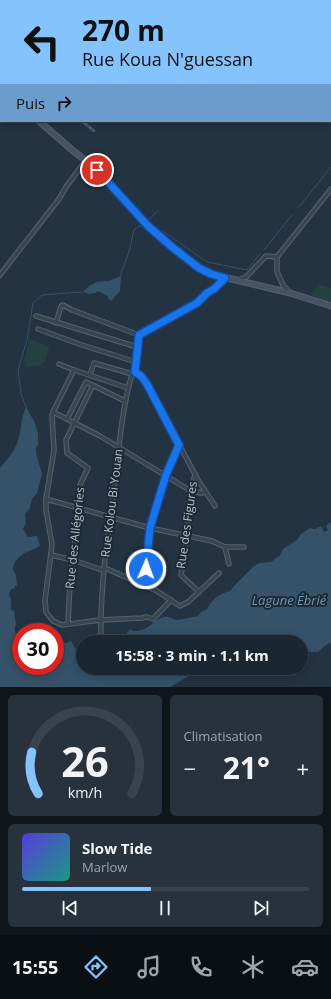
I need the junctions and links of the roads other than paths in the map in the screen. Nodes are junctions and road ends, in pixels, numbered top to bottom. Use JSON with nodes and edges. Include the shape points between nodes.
{"nodes":[{"id":1,"x":40,"y":122,"type":"edge"},
{"id":2,"x":86,"y":160,"type":"junction"},
{"id":3,"x":331,"y":189,"type":"edge"},
{"id":4,"x":277,"y":257,"type":"junction"},
{"id":5,"x":0,"y":275,"type":"edge"},
{"id":6,"x":225,"y":278,"type":"junction"},
{"id":7,"x":237,"y":280,"type":"junction"},
{"id":8,"x":290,"y":293,"type":"junction"},
{"id":9,"x":331,"y":306,"type":"edge"},
{"id":10,"x":36,"y":316,"type":"dead end"},
{"id":11,"x":56,"y":323,"type":"junction"},
{"id":12,"x":38,"y":329,"type":"dead end"},
{"id":13,"x":139,"y":335,"type":"junction"},
{"id":14,"x":137,"y":347,"type":"junction"},
{"id":15,"x":136,"y":362,"type":"junction"},
{"id":16,"x":59,"y":364,"type":"dead end"},
{"id":17,"x":74,"y":370,"type":"junction"},
{"id":18,"x":134,"y":373,"type":"junction"},
{"id":19,"x":90,"y":375,"type":"junction"},
{"id":20,"x":93,"y":385,"type":"junction"},
{"id":21,"x":128,"y":388,"type":"junction"},
{"id":22,"x":125,"y":401,"type":"junction"},
{"id":23,"x":53,"y":412,"type":"junction"},
{"id":24,"x":67,"y":419,"type":"junction"},
{"id":25,"x":74,"y":423,"type":"junction"},
{"id":26,"x":179,"y":445,"type":"junction"},
{"id":27,"x":119,"y":447,"type":"junction"},
{"id":28,"x":195,"y":474,"type":"junction"},
{"id":29,"x":166,"y":475,"type":"junction"},
{"id":30,"x":191,"y":490,"type":"junction"},
{"id":31,"x":205,"y":492,"type":"junction"},
{"id":32,"x":46,"y":499,"type":"junction"},
{"id":33,"x":215,"y":506,"type":"dead end"},
{"id":34,"x":79,"y":508,"type":"junction"},
{"id":35,"x":110,"y":517,"type":"junction"},
{"id":36,"x":150,"y":528,"type":"junction"},
{"id":37,"x":186,"y":536,"type":"junction"},
{"id":38,"x":225,"y":547,"type":"junction"},
{"id":39,"x":244,"y":547,"type":"dead end"},
{"id":40,"x":51,"y":555,"type":"junction"},
{"id":41,"x":73,"y":560,"type":"junction"},
{"id":42,"x":229,"y":564,"type":"dead end"},
{"id":43,"x":105,"y":568,"type":"junction"},
{"id":44,"x":219,"y":573,"type":"dead end"},
{"id":45,"x":140,"y":584,"type":"junction"},
{"id":46,"x":199,"y":592,"type":"junction"},
{"id":47,"x":171,"y":600,"type":"junction"},
{"id":48,"x":100,"y":620,"type":"junction"},
{"id":49,"x":68,"y":624,"type":"junction"},
{"id":50,"x":101,"y":635,"type":"edge"}],
"edges":[{"from":1,"to":2,"type":"street"},
{"from":2,"to":5,"type":"street"},
{"from":2,"to":6,"type":"street","via":[[148,226],[172,247],[199,268]]},
{"from":3,"to":4,"type":"street"},
{"from":4,"to":7,"type":"street","via":[[266,256],[246,277]]},
{"from":4,"to":8,"type":"street","via":[[277,272]]},
{"from":6,"to":7,"type":"street"},
{"from":6,"to":13,"type":"street","via":[[197,303]]},
{"from":7,"to":8,"type":"street"},
{"from":8,"to":9,"type":"street"},
{"from":10,"to":11,"type":"street"},
{"from":11,"to":13,"type":"street","via":[[63,305]]},
{"from":11,"to":14,"type":"street"},
{"from":12,"to":15,"type":"street"},
{"from":13,"to":14,"type":"street","name":"Rue Kolou Bi Youan"},
{"from":14,"to":15,"type":"street","name":"Rue Kolou Bi Youan"},
{"from":15,"to":18,"type":"street","name":"Rue Kolou Bi Youan"},
{"from":16,"to":17,"type":"street"},
{"from":17,"to":19,"type":"street"},
{"from":17,"to":23,"type":"street"},
{"from":18,"to":19,"type":"street","via":[[94,363]]},
{"from":18,"to":21,"type":"street","name":"Rue Kolou Bi Youan"},
{"from":18,"to":26,"type":"street","via":[[141,376],[147,384]]},
{"from":19,"to":21,"type":"street"},
{"from":20,"to":22,"type":"street"},
{"from":20,"to":24,"type":"street","via":[[86,382]]},
{"from":20,"to":25,"type":"street"},
{"from":21,"to":22,"type":"street","name":"Rue Kolou Bi Youan"},
{"from":22,"to":27,"type":"street","name":"Rue Kolou Bi Youan"},
{"from":23,"to":24,"type":"street"},
{"from":23,"to":32,"type":"street","via":[[54,450]]},
{"from":24,"to":25,"type":"street"},
{"from":25,"to":27,"type":"street"},
{"from":25,"to":34,"type":"street","name":"Rue des Allégories","via":[[66,440],[68,453],[88,468],[80,485]]},
{"from":26,"to":28,"type":"street"},
{"from":26,"to":29,"type":"street"},
{"from":27,"to":29,"type":"street"},
{"from":27,"to":35,"type":"street","name":"Rue Kolou Bi Youan"},
{"from":28,"to":30,"type":"street","name":"Rue des Figures"},
{"from":28,"to":31,"type":"street"},
{"from":29,"to":30,"type":"street"},
{"from":29,"to":36,"type":"street"},
{"from":30,"to":31,"type":"street"},
{"from":30,"to":37,"type":"street","name":"Rue des Figures"},
{"from":31,"to":33,"type":"street"},
{"from":32,"to":34,"type":"street"},
{"from":32,"to":40,"type":"street"},
{"from":34,"to":35,"type":"street"},
{"from":34,"to":41,"type":"street","name":"Rue des Allégories"},
{"from":35,"to":36,"type":"street"},
{"from":35,"to":43,"type":"street","name":"Rue Kolou Bi Youan"},
{"from":36,"to":37,"type":"street"},
{"from":36,"to":45,"type":"street","via":[[146,569]]},
{"from":37,"to":38,"type":"street","via":[[212,541]]},
{"from":37,"to":46,"type":"street","name":"Rue des Figures","via":[[181,575]]},
{"from":38,"to":39,"type":"street"},
{"from":38,"to":42,"type":"street"},
{"from":40,"to":41,"type":"street"},
{"from":40,"to":49,"type":"street","via":[[44,600],[46,612],[56,623]]},
{"from":41,"to":43,"type":"street","via":[[102,570]]},
{"from":41,"to":49,"type":"street","name":"Rue des Allégories"},
{"from":43,"to":45,"type":"street"},
{"from":43,"to":48,"type":"street","name":"Rue Kolou Bi Youan"},
{"from":44,"to":46,"type":"street"},
{"from":45,"to":47,"type":"street"},
{"from":46,"to":47,"type":"street","via":[[180,606]]},
{"from":47,"to":48,"type":"street","via":[[153,619],[146,617]]},
{"from":48,"to":49,"type":"street"},
{"from":48,"to":50,"type":"street","name":"Rue Kolou Bi Youan"}]}
